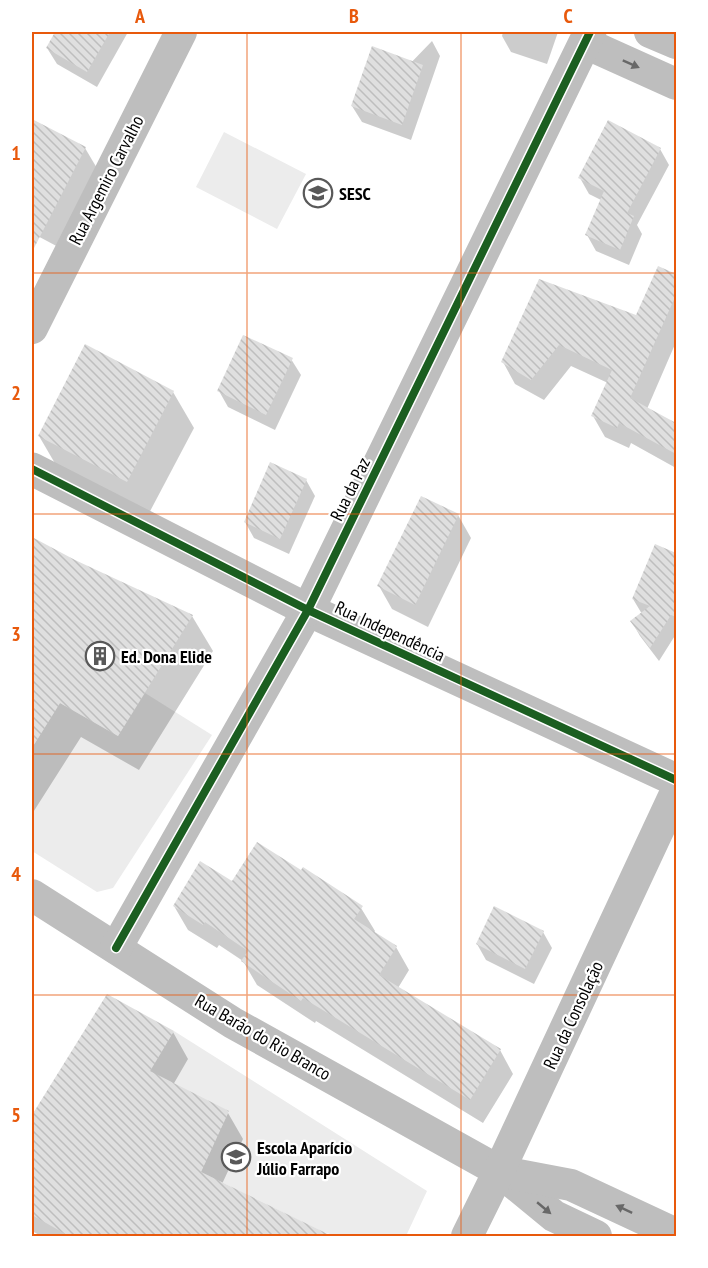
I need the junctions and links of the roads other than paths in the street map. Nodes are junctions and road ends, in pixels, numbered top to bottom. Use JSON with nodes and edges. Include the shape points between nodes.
{"nodes":[{"id":1,"x":181,"y":32,"type":"edge"},
{"id":2,"x":650,"y":32,"type":"edge"},
{"id":3,"x":587,"y":37,"type":"edge"},
{"id":4,"x":676,"y":43,"type":"edge"},
{"id":5,"x":676,"y":84,"type":"edge"},
{"id":6,"x":32,"y":328,"type":"edge"},
{"id":7,"x":32,"y":469,"type":"edge"},
{"id":8,"x":308,"y":610,"type":"junction"},
{"id":9,"x":676,"y":780,"type":"edge"},
{"id":10,"x":676,"y":792,"type":"edge"},
{"id":11,"x":32,"y":895,"type":"edge"},
{"id":12,"x":116,"y":948,"type":"junction"},
{"id":13,"x":499,"y":1171,"type":"junction"},
{"id":14,"x":676,"y":1234,"type":"edge"},
{"id":15,"x":467,"y":1236,"type":"edge"},
{"id":16,"x":596,"y":1236,"type":"edge"}],
"edges":[{"from":1,"to":6,"type":"street","name":"Rua Argemiro Carvalho"},
{"from":2,"to":4,"type":"street"},
{"from":3,"to":5,"type":"street","one_way":true},
{"from":3,"to":8,"type":"street","name":"Rua da Paz"},
{"from":7,"to":8,"type":"street","name":"Rua Independência"},
{"from":8,"to":9,"type":"street","name":"Rua Independência"},
{"from":8,"to":12,"type":"street","name":"Rua da Paz"},
{"from":10,"to":13,"type":"street","name":"Rua da Consolação"},
{"from":11,"to":12,"type":"street","name":"Rua Barão do Rio Branco"},
{"from":12,"to":13,"type":"street","name":"Rua Barão do Rio Branco","via":[[233,1023]]},
{"from":14,"to":13,"type":"street","name":"Rua Barão do Rio Branco","one_way":true,"via":[[571,1185]]},
{"from":13,"to":15,"type":"street","name":"Rua da Consolação"},
{"from":13,"to":16,"type":"street","name":"Rua Barão do Rio Branco","one_way":true,"via":[[554,1216]]}]}
